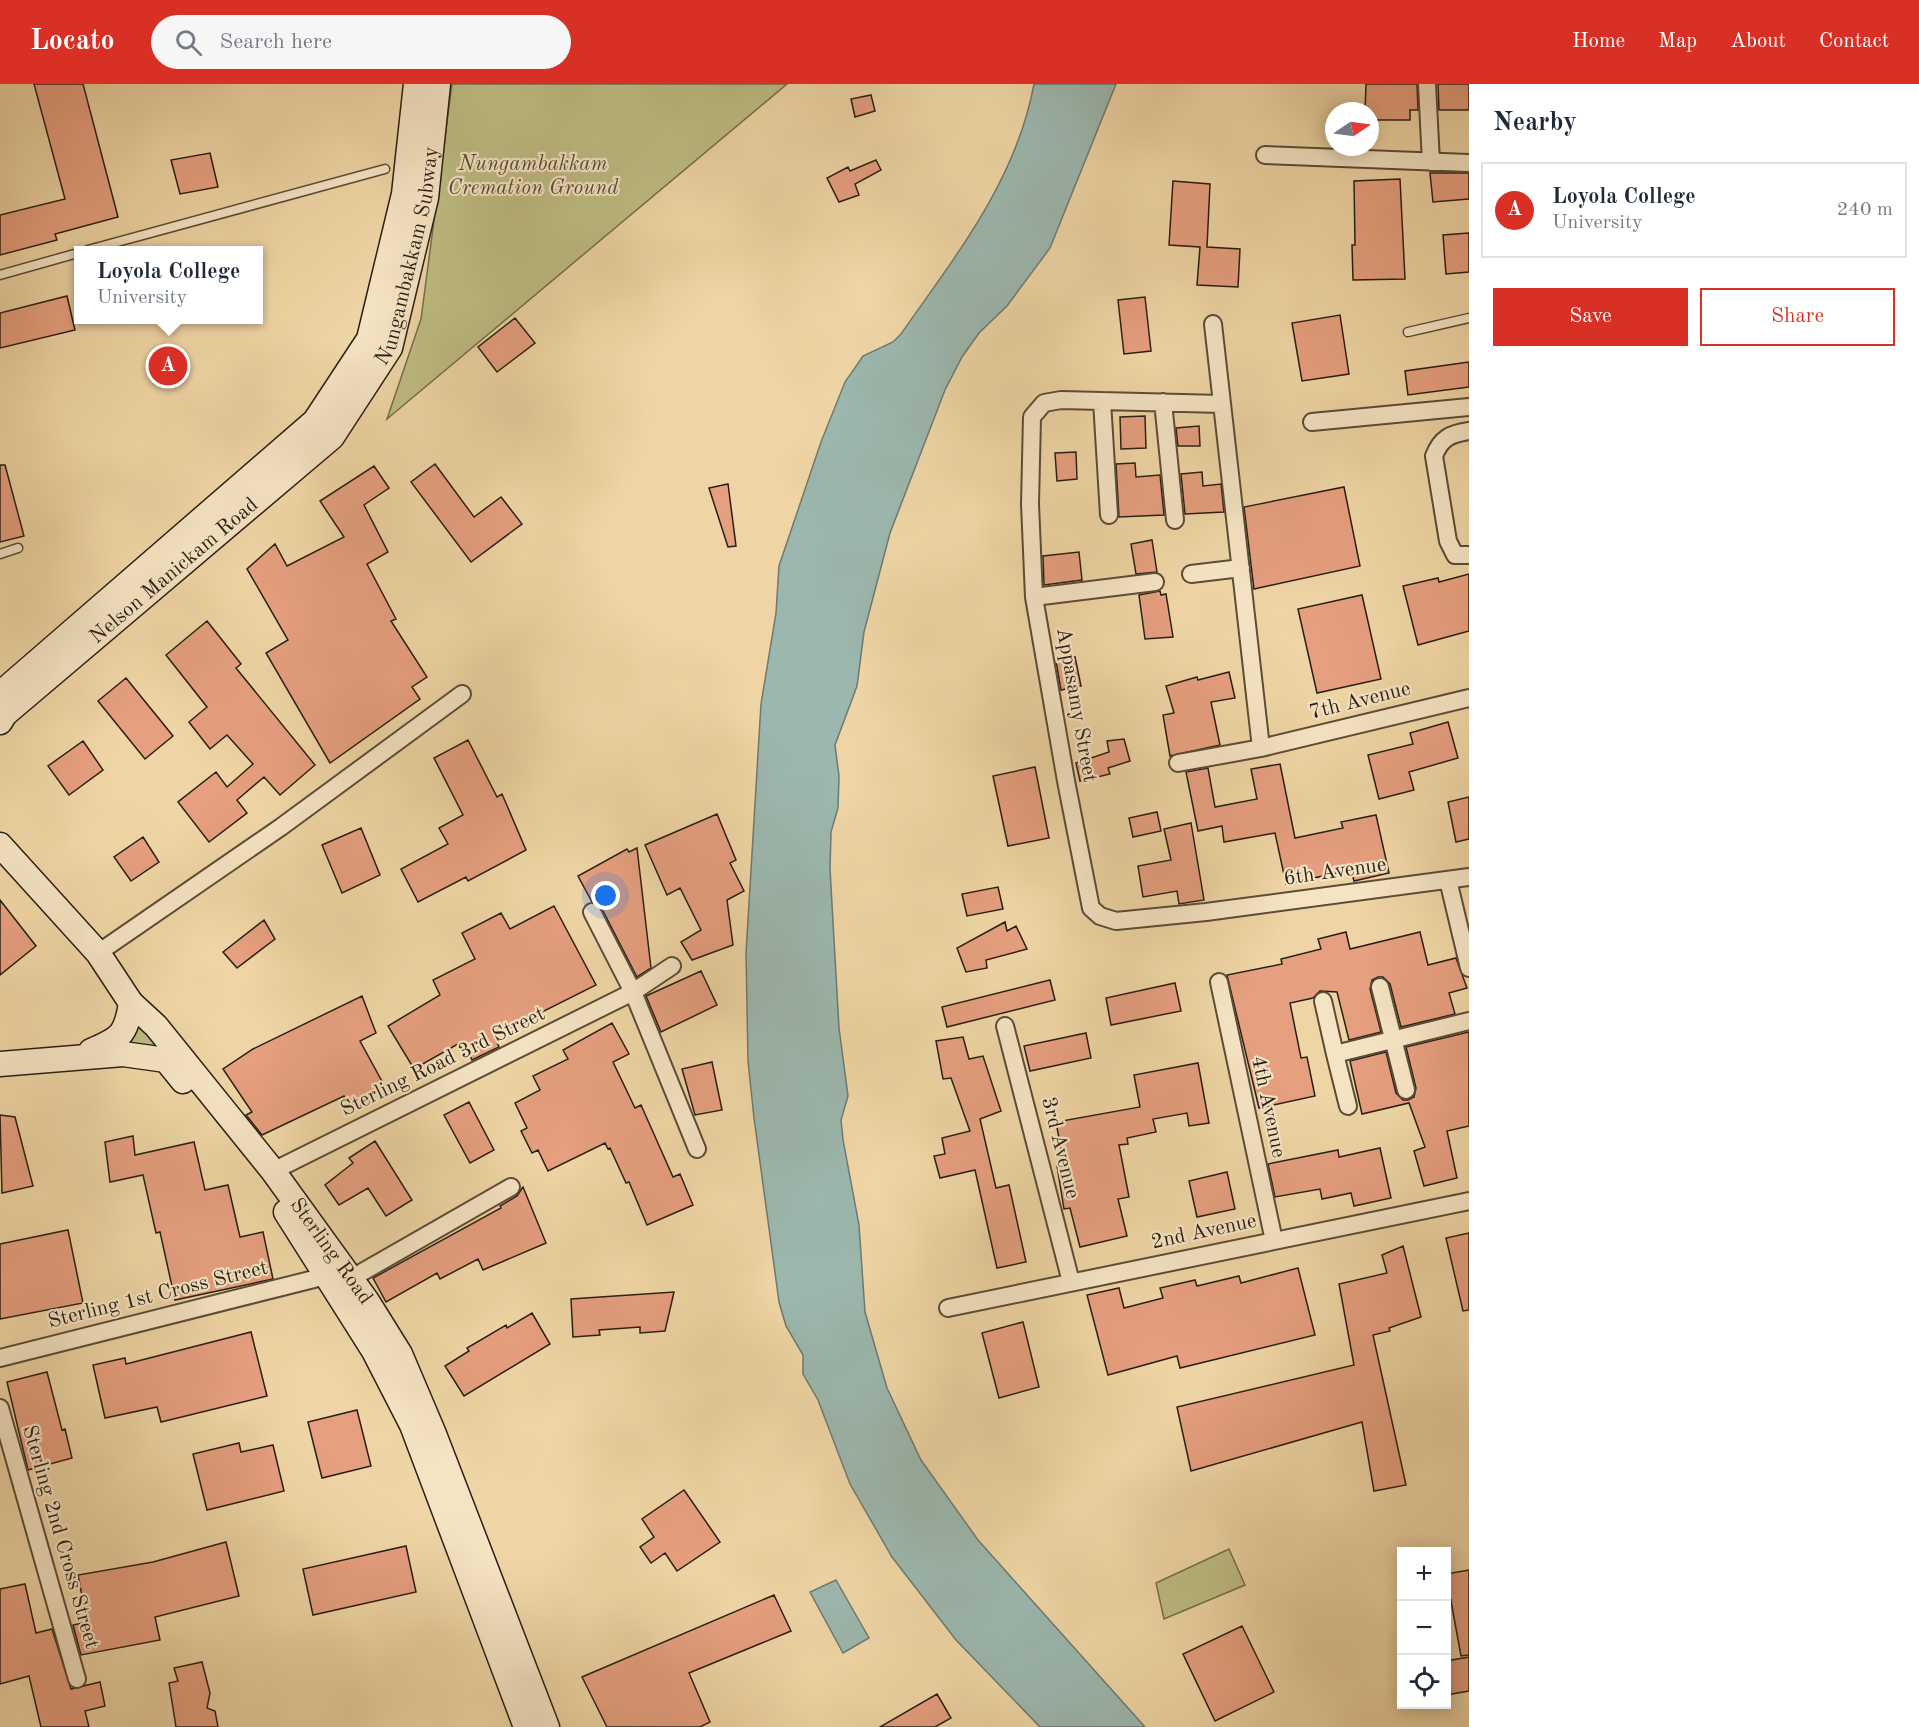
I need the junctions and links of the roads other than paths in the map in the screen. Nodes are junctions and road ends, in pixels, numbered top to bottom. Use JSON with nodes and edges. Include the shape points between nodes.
{"nodes":[{"id":1,"x":416,"y":84,"type":"edge"},
{"id":2,"x":438,"y":84,"type":"edge"},
{"id":3,"x":1427,"y":84,"type":"edge"},
{"id":4,"x":1264,"y":155,"type":"dead end"},
{"id":5,"x":1431,"y":162,"type":"junction"},
{"id":6,"x":1469,"y":163,"type":"edge"},
{"id":7,"x":385,"y":169,"type":"dead end"},
{"id":8,"x":103,"y":246,"type":"edge"},
{"id":9,"x":74,"y":254,"type":"edge"},
{"id":10,"x":0,"y":275,"type":"edge"},
{"id":11,"x":1469,"y":318,"type":"edge"},
{"id":12,"x":1213,"y":324,"type":"dead end"},
{"id":13,"x":1408,"y":332,"type":"dead end"},
{"id":14,"x":1102,"y":401,"type":"junction"},
{"id":15,"x":1163,"y":402,"type":"junction"},
{"id":16,"x":1222,"y":404,"type":"junction"},
{"id":17,"x":1469,"y":407,"type":"edge"},
{"id":18,"x":335,"y":411,"type":"junction"},
{"id":19,"x":1312,"y":422,"type":"dead end"},
{"id":20,"x":1469,"y":431,"type":"edge"},
{"id":21,"x":1109,"y":515,"type":"dead end"},
{"id":22,"x":1175,"y":520,"type":"dead end"},
{"id":23,"x":18,"y":548,"type":"dead end"},
{"id":24,"x":0,"y":554,"type":"edge"},
{"id":25,"x":1469,"y":555,"type":"edge"},
{"id":26,"x":1241,"y":568,"type":"junction"},
{"id":27,"x":1191,"y":574,"type":"dead end"},
{"id":28,"x":1155,"y":582,"type":"dead end"},
{"id":29,"x":1034,"y":597,"type":"junction"},
{"id":30,"x":0,"y":694,"type":"edge"},
{"id":31,"x":462,"y":694,"type":"dead end"},
{"id":32,"x":1469,"y":698,"type":"edge"},
{"id":33,"x":0,"y":722,"type":"edge"},
{"id":34,"x":1261,"y":748,"type":"junction"},
{"id":35,"x":1178,"y":763,"type":"dead end"},
{"id":36,"x":0,"y":845,"type":"edge"},
{"id":37,"x":1469,"y":877,"type":"edge"},
{"id":38,"x":1448,"y":880,"type":"junction"},
{"id":39,"x":592,"y":912,"type":"dead end"},
{"id":40,"x":1206,"y":912,"type":"joint"},
{"id":41,"x":98,"y":953,"type":"junction"},
{"id":42,"x":672,"y":966,"type":"dead end"},
{"id":43,"x":1469,"y":968,"type":"edge"},
{"id":44,"x":1219,"y":982,"type":"dead end"},
{"id":45,"x":1380,"y":987,"type":"dead end"},
{"id":46,"x":633,"y":992,"type":"junction"},
{"id":47,"x":1323,"y":1001,"type":"dead end"},
{"id":48,"x":131,"y":1003,"type":"junction"},
{"id":49,"x":1469,"y":1021,"type":"edge"},
{"id":50,"x":1005,"y":1026,"type":"dead end"},
{"id":51,"x":1393,"y":1040,"type":"junction"},
{"id":52,"x":1335,"y":1054,"type":"junction"},
{"id":53,"x":75,"y":1058,"type":"junction"},
{"id":54,"x":0,"y":1064,"type":"edge"},
{"id":55,"x":1406,"y":1090,"type":"dead end"},
{"id":56,"x":1348,"y":1106,"type":"dead end"},
{"id":57,"x":697,"y":1149,"type":"dead end"},
{"id":58,"x":273,"y":1171,"type":"junction"},
{"id":59,"x":511,"y":1187,"type":"dead end"},
{"id":60,"x":1469,"y":1200,"type":"edge"},
{"id":61,"x":1274,"y":1241,"type":"junction"},
{"id":62,"x":327,"y":1276,"type":"junction"},
{"id":63,"x":352,"y":1278,"type":"junction"},
{"id":64,"x":1071,"y":1282,"type":"junction"},
{"id":65,"x":948,"y":1308,"type":"dead end"},
{"id":66,"x":0,"y":1358,"type":"edge"},
{"id":67,"x":0,"y":1408,"type":"edge"},
{"id":68,"x":77,"y":1679,"type":"dead end"},
{"id":69,"x":526,"y":1727,"type":"edge"},
{"id":70,"x":547,"y":1727,"type":"edge"}],
"edges":[{"from":1,"to":18,"type":"main road","name":"Nungambakkam Subway","via":[[404,194],[369,339]]},
{"from":2,"to":18,"type":"main road","name":"Nungambakkam Subway","via":[[426,198],[390,348]]},
{"from":3,"to":5,"type":"street"},
{"from":4,"to":5,"type":"street"},
{"from":5,"to":6,"type":"street"},
{"from":7,"to":8,"type":"lane"},
{"from":9,"to":10,"type":"lane"},
{"from":11,"to":13,"type":"lane"},
{"from":12,"to":16,"type":"street"},
{"from":14,"to":15,"type":"street"},
{"from":14,"to":21,"type":"street"},
{"from":14,"to":29,"type":"street","name":"Appasamy Street","via":[[1044,403],[1032,417]]},
{"from":15,"to":16,"type":"street"},
{"from":15,"to":22,"type":"street"},
{"from":16,"to":26,"type":"street"},
{"from":17,"to":19,"type":"street"},
{"from":18,"to":30,"type":"main road","name":"Nelson Manickam Road","via":[[315,421]]},
{"from":18,"to":33,"type":"main road","name":"Nelson Manickam Road","via":[[332,437],[4,714]]},
{"from":20,"to":25,"type":"street","via":[[1452,434],[1439,443],[1434,456],[1448,541],[1455,555]]},
{"from":23,"to":24,"type":"lane"},
{"from":26,"to":27,"type":"street"},
{"from":26,"to":34,"type":"street"},
{"from":28,"to":29,"type":"street"},
{"from":29,"to":40,"type":"street","name":"Appasamy Street","via":[[1091,908],[1116,921]]},
{"from":31,"to":41,"type":"street","via":[[281,827]]},
{"from":32,"to":34,"type":"street","name":"7th Avenue"},
{"from":34,"to":35,"type":"street","name":"7th Avenue"},
{"from":36,"to":41,"type":"main road","name":"Sterling Road"},
{"from":37,"to":38,"type":"street","name":"6th Avenue"},
{"from":38,"to":40,"type":"street","name":"6th Avenue"},
{"from":38,"to":43,"type":"street"},
{"from":39,"to":46,"type":"street"},
{"from":41,"to":48,"type":"main road","name":"Sterling Road"},
{"from":42,"to":46,"type":"street","name":"Sterling Road 3rd Street"},
{"from":44,"to":61,"type":"street","name":"4th Avenue"},
{"from":45,"to":51,"type":"street"},
{"from":46,"to":57,"type":"street"},
{"from":46,"to":58,"type":"street","name":"Sterling Road 3rd Street"},
{"from":47,"to":52,"type":"street"},
{"from":48,"to":53,"type":"main road","via":[[128,1025],[116,1041]]},
{"from":48,"to":58,"type":"main road","name":"Sterling Road","via":[[156,1026]]},
{"from":49,"to":51,"type":"street"},
{"from":50,"to":64,"type":"street","name":"3rd Avenue"},
{"from":51,"to":52,"type":"street"},
{"from":51,"to":55,"type":"street"},
{"from":52,"to":56,"type":"street"},
{"from":53,"to":54,"type":"main road"},
{"from":53,"to":62,"type":"main road","name":"Sterling Road","via":[[123,1054],[166,1060],[280,1202]]},
{"from":58,"to":63,"type":"main road","name":"Sterling Road"},
{"from":59,"to":63,"type":"street"},
{"from":60,"to":61,"type":"street","name":"2nd Avenue"},
{"from":61,"to":64,"type":"street","name":"2nd Avenue"},
{"from":62,"to":66,"type":"street","name":"Sterling 1st Cross Street"},
{"from":62,"to":69,"type":"main road","name":"Sterling Road","via":[[374,1351],[412,1425]]},
{"from":63,"to":70,"type":"main road","name":"Sterling Road","via":[[400,1354]]},
{"from":64,"to":65,"type":"street","name":"2nd Avenue"},
{"from":67,"to":68,"type":"street","name":"Sterling 2nd Cross Street"}]}
